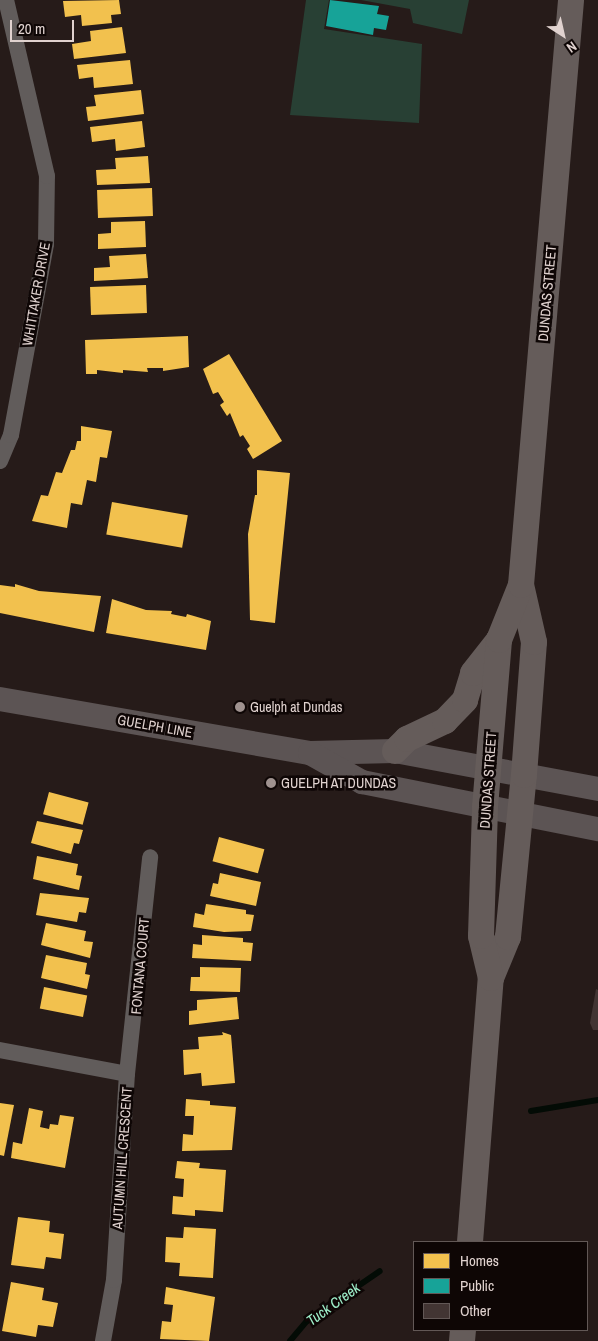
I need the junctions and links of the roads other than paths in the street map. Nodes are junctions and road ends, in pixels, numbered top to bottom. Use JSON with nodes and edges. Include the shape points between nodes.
{"nodes":[{"id":1,"x":571,"y":0,"type":"edge"},
{"id":2,"x":5,"y":5,"type":"edge"},
{"id":3,"x":0,"y":461,"type":"edge"},
{"id":4,"x":521,"y":585,"type":"junction"},
{"id":5,"x":499,"y":640,"type":"junction"},
{"id":6,"x":0,"y":699,"type":"edge"},
{"id":7,"x":395,"y":751,"type":"junction"},
{"id":8,"x":310,"y":753,"type":"junction"},
{"id":9,"x":488,"y":768,"type":"junction"},
{"id":10,"x":524,"y":774,"type":"junction"},
{"id":11,"x":598,"y":789,"type":"edge"},
{"id":12,"x":485,"y":807,"type":"junction"},
{"id":13,"x":520,"y":814,"type":"junction"},
{"id":14,"x":598,"y":829,"type":"edge"},
{"id":15,"x":150,"y":857,"type":"dead end"},
{"id":16,"x":491,"y":978,"type":"junction"},
{"id":17,"x":0,"y":1050,"type":"edge"},
{"id":18,"x":127,"y":1074,"type":"junction"},
{"id":19,"x":470,"y":1241,"type":"edge"},
{"id":20,"x":103,"y":1341,"type":"edge"}],
"edges":[{"from":1,"to":4,"type":"main road","name":"DUNDAS STREET"},
{"from":2,"to":3,"type":"street","name":"WHITTAKER DRIVE","via":[[47,176],[46,234],[12,435]]},
{"from":4,"to":5,"type":"main road","name":"DUNDAS STREET"},
{"from":4,"to":10,"type":"main road","name":"DUNDAS STREET","via":[[534,642]]},
{"from":5,"to":7,"type":"main road","via":[[473,673],[464,700],[445,722],[407,739]]},
{"from":5,"to":9,"type":"main road","name":"DUNDAS STREET"},
{"from":6,"to":8,"type":"main road","name":"GUELPH LINE"},
{"from":7,"to":8,"type":"main road","name":"GUELPH LINE"},
{"from":7,"to":9,"type":"main road","name":"GUELPH LINE"},
{"from":8,"to":12,"type":"main road","name":"GUELPH LINE","via":[[362,782]]},
{"from":9,"to":10,"type":"main road","name":"GUELPH LINE"},
{"from":9,"to":12,"type":"main road","name":"DUNDAS STREET"},
{"from":10,"to":11,"type":"main road","name":"GUELPH LINE"},
{"from":10,"to":13,"type":"main road","name":"DUNDAS STREET"},
{"from":12,"to":13,"type":"main road","name":"GUELPH LINE"},
{"from":12,"to":16,"type":"main road","name":"DUNDAS STREET","via":[[481,936]]},
{"from":13,"to":14,"type":"main road","name":"GUELPH LINE"},
{"from":13,"to":16,"type":"main road","name":"DUNDAS STREET","via":[[508,937]]},
{"from":15,"to":18,"type":"street","name":"FONTANA COURT"},
{"from":16,"to":19,"type":"main road","name":"DUNDAS STREET"},
{"from":17,"to":18,"type":"street","name":"AUTUMN HILL CRESCENT"},
{"from":18,"to":20,"type":"street","name":"AUTUMN HILL CRESCENT","via":[[114,1280]]}]}
